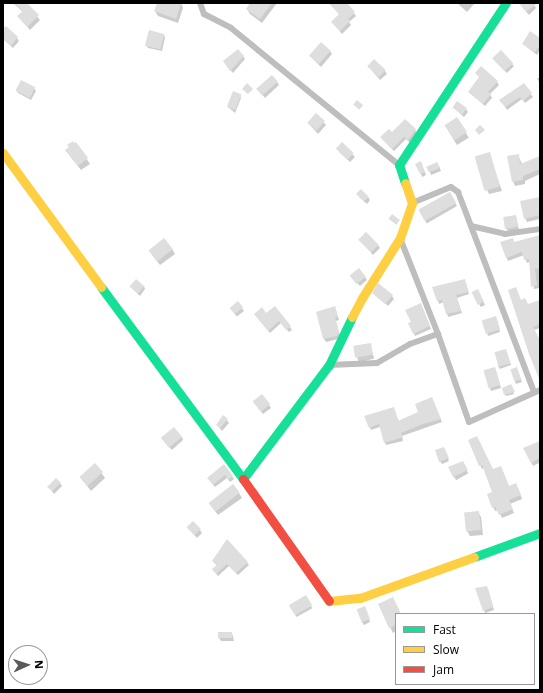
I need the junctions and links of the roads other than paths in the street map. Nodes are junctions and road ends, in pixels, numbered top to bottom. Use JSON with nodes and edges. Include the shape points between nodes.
{"nodes":[{"id":1,"x":200,"y":3,"type":"edge"},
{"id":2,"x":506,"y":3,"type":"edge"},
{"id":3,"x":3,"y":153,"type":"edge"},
{"id":4,"x":399,"y":165,"type":"junction"},
{"id":5,"x":412,"y":203,"type":"junction"},
{"id":6,"x":471,"y":226,"type":"junction"},
{"id":7,"x":540,"y":230,"type":"edge"},
{"id":8,"x":400,"y":238,"type":"junction"},
{"id":9,"x":438,"y":334,"type":"junction"},
{"id":10,"x":329,"y":365,"type":"junction"},
{"id":11,"x":537,"y":391,"type":"edge"},
{"id":12,"x":243,"y":479,"type":"junction"},
{"id":13,"x":540,"y":533,"type":"edge"}],
"edges":[{"from":1,"to":4,"type":"street","via":[[204,14],[231,28]]},
{"from":2,"to":4,"type":"street"},
{"from":3,"to":12,"type":"street"},
{"from":4,"to":5,"type":"street"},
{"from":5,"to":6,"type":"street","via":[[451,187],[458,192]]},
{"from":5,"to":8,"type":"street"},
{"from":6,"to":7,"type":"street","via":[[505,234]]},
{"from":6,"to":11,"type":"street"},
{"from":8,"to":9,"type":"street"},
{"from":8,"to":10,"type":"street","via":[[362,298]]},
{"from":9,"to":10,"type":"street","via":[[410,344],[376,363]]},
{"from":9,"to":11,"type":"street","via":[[469,422]]},
{"from":10,"to":12,"type":"street"},
{"from":12,"to":13,"type":"street","via":[[330,602],[360,598]]}]}
